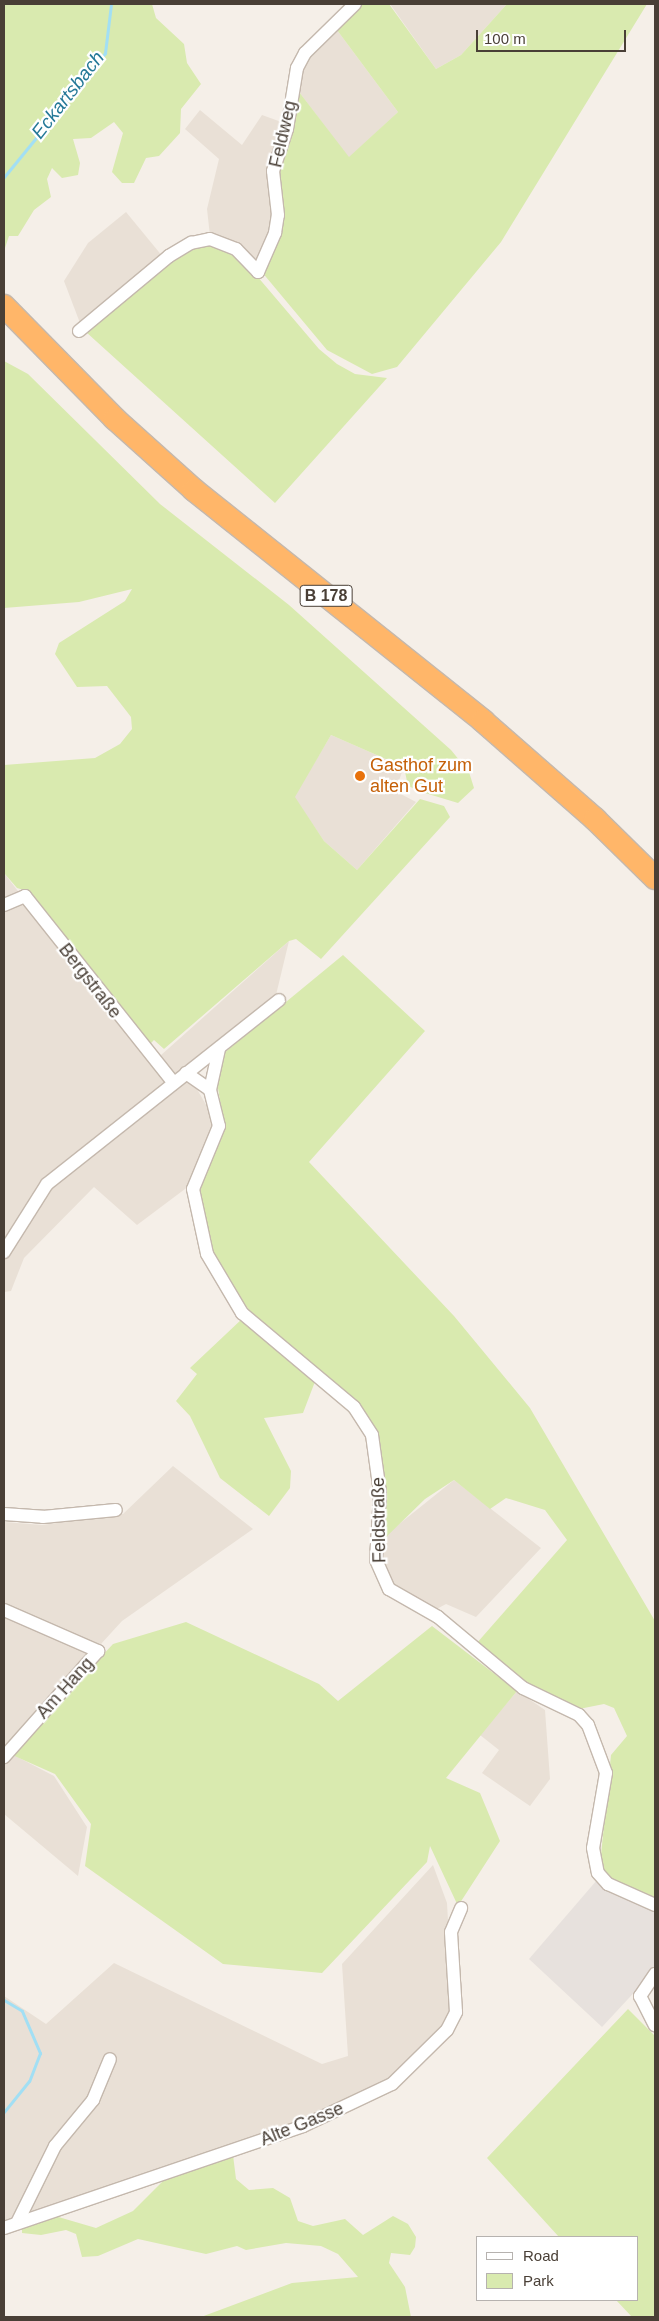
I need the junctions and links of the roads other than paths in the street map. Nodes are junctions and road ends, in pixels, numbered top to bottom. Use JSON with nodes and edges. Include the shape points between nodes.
{"nodes":[{"id":1,"x":355,"y":4,"type":"edge"},
{"id":2,"x":4,"y":306,"type":"edge"},
{"id":3,"x":79,"y":331,"type":"dead end"},
{"id":4,"x":655,"y":878,"type":"edge"},
{"id":5,"x":4,"y":905,"type":"edge"},
{"id":6,"x":279,"y":1000,"type":"dead end"},
{"id":7,"x":219,"y":1049,"type":"junction"},
{"id":8,"x":186,"y":1073,"type":"junction"},
{"id":9,"x":173,"y":1082,"type":"junction"},
{"id":10,"x":210,"y":1090,"type":"junction"},
{"id":11,"x":7,"y":1238,"type":"edge"},
{"id":12,"x":4,"y":1252,"type":"edge"},
{"id":13,"x":116,"y":1510,"type":"dead end"},
{"id":14,"x":4,"y":1514,"type":"edge"},
{"id":15,"x":4,"y":1610,"type":"edge"},
{"id":16,"x":4,"y":1758,"type":"edge"},
{"id":17,"x":655,"y":1905,"type":"edge"},
{"id":18,"x":461,"y":1908,"type":"dead end"},
{"id":19,"x":655,"y":1974,"type":"edge"},
{"id":20,"x":655,"y":2025,"type":"edge"},
{"id":21,"x":110,"y":2059,"type":"dead end"},
{"id":22,"x":17,"y":2223,"type":"junction"},
{"id":23,"x":4,"y":2228,"type":"edge"}],
"edges":[{"from":1,"to":3,"type":"street","name":"Feldweg","via":[[305,53],[297,68],[287,129],[273,171],[278,215],[275,233],[258,272],[236,249],[210,239],[190,243],[161,262]]},
{"from":2,"to":4,"type":"highway","number":"B 178","via":[[95,400],[194,490],[483,721],[595,819]]},
{"from":5,"to":9,"type":"street","name":"Bergstraße","via":[[25,896]]},
{"from":6,"to":7,"type":"street"},
{"from":7,"to":8,"type":"street"},
{"from":7,"to":10,"type":"street","name":"Feldstraße"},
{"from":8,"to":9,"type":"street"},
{"from":8,"to":10,"type":"street"},
{"from":9,"to":11,"type":"street","via":[[47,1184]]},
{"from":10,"to":17,"type":"street","name":"Feldstraße","via":[[219,1126],[192,1189],[207,1254],[242,1313],[354,1407],[372,1435],[379,1470],[376,1553],[382,1578],[389,1589],[438,1617],[523,1688],[579,1715],[588,1726],[606,1773],[593,1848],[598,1873],[608,1884]]},
{"from":11,"to":12,"type":"street"},
{"from":13,"to":14,"type":"street","via":[[43,1518]]},
{"from":15,"to":16,"type":"street","name":"Am Hang","via":[[98,1651]]},
{"from":18,"to":22,"type":"street","name":"Alte Gasse","via":[[451,1932],[456,2012],[447,2030],[392,2084],[303,2126]]},
{"from":19,"to":20,"type":"street","via":[[640,1996]]},
{"from":21,"to":22,"type":"street","via":[[92,2100],[55,2146]]},
{"from":22,"to":23,"type":"street","name":"Alte Gasse"}]}
